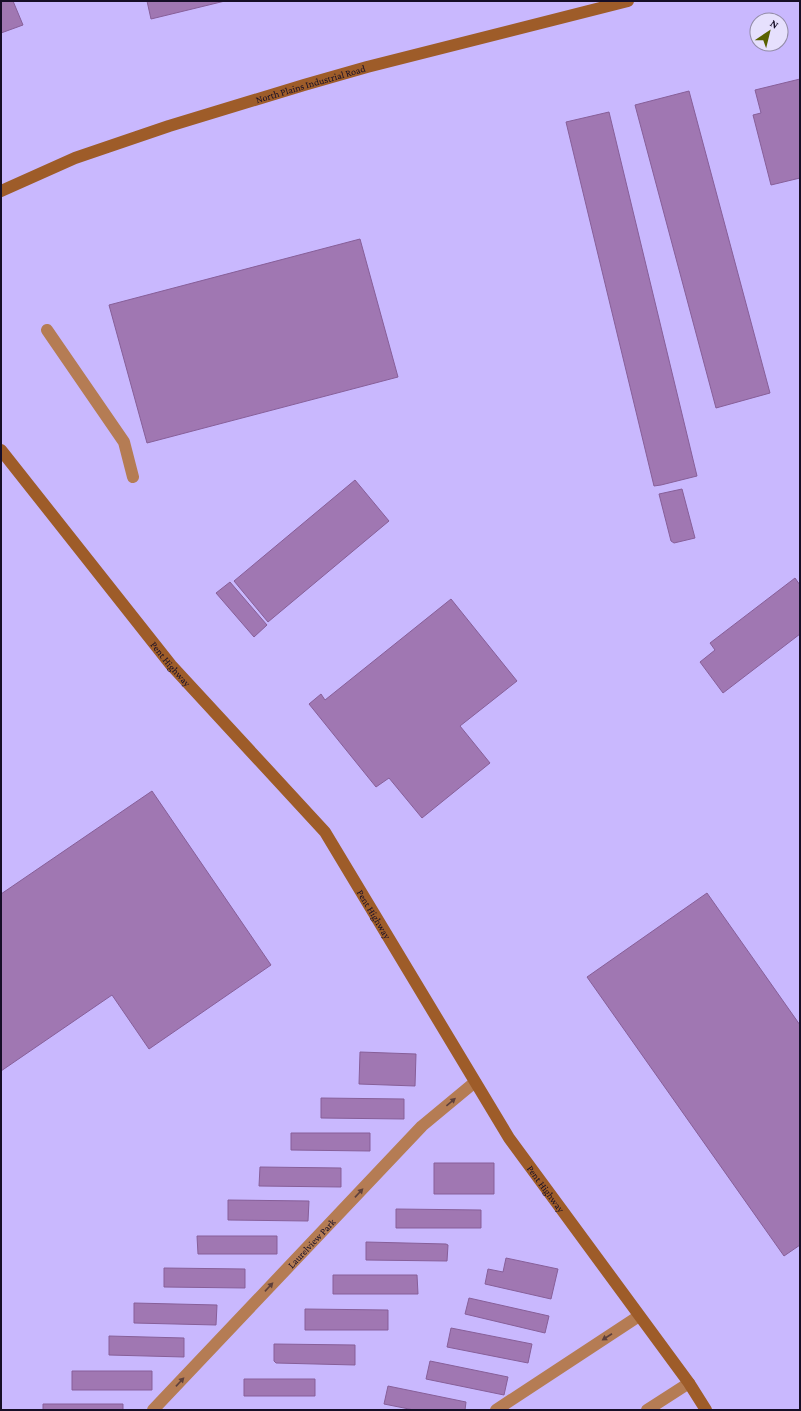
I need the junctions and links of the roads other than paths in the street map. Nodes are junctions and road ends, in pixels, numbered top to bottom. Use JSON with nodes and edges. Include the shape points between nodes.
{"nodes":[{"id":1,"x":628,"y":1,"type":"edge"},
{"id":2,"x":1,"y":191,"type":"edge"},
{"id":3,"x":47,"y":330,"type":"dead end"},
{"id":4,"x":1,"y":450,"type":"edge"},
{"id":5,"x":133,"y":477,"type":"dead end"},
{"id":6,"x":475,"y":1082,"type":"junction"},
{"id":7,"x":640,"y":1316,"type":"junction"},
{"id":8,"x":688,"y":1384,"type":"junction"},
{"id":9,"x":153,"y":1410,"type":"edge"},
{"id":10,"x":496,"y":1410,"type":"edge"},
{"id":11,"x":647,"y":1410,"type":"edge"},
{"id":12,"x":706,"y":1410,"type":"edge"}],
"edges":[{"from":1,"to":2,"type":"street","name":"North Plains Industrial Road","via":[[367,67],[169,126],[75,158]]},
{"from":3,"to":5,"type":"street","via":[[124,442]]},
{"from":4,"to":6,"type":"street","name":"Pent Highway","via":[[171,665],[325,832]]},
{"from":6,"to":7,"type":"street","name":"Pent Highway","via":[[509,1138]]},
{"from":9,"to":6,"type":"street","name":"Laurelview Park","one_way":true,"via":[[422,1126]]},
{"from":7,"to":8,"type":"street","name":"Pent Highway"},
{"from":7,"to":10,"type":"street","one_way":true},
{"from":8,"to":11,"type":"street"},
{"from":8,"to":12,"type":"street","name":"Pent Highway"}]}
